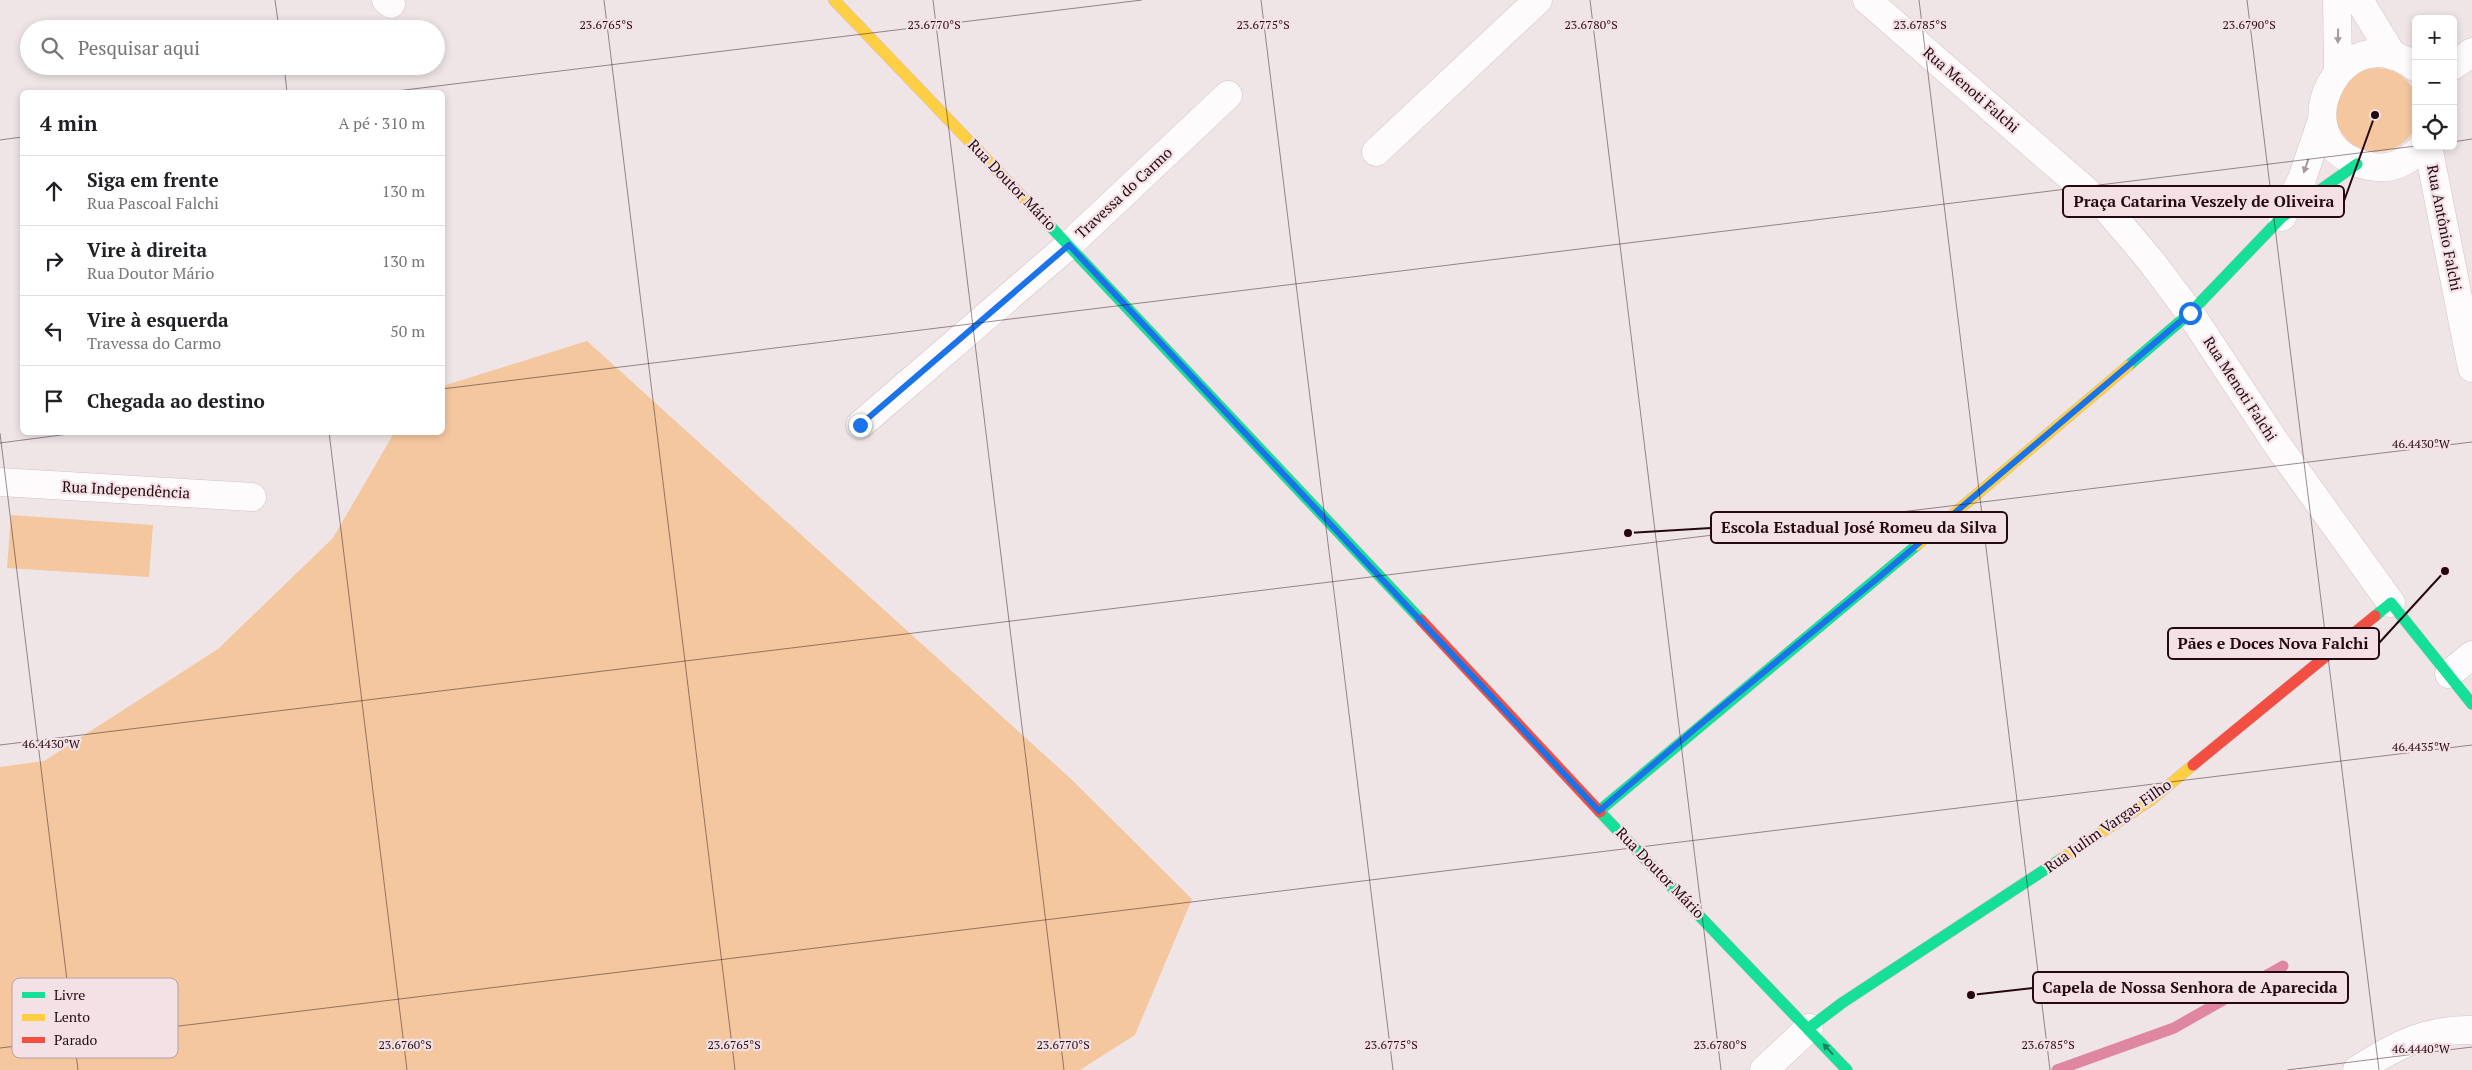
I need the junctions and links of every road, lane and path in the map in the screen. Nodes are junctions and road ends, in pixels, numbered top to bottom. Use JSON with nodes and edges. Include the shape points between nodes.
{"nodes":[{"id":1,"x":834,"y":0,"type":"edge"},
{"id":2,"x":1538,"y":0,"type":"edge"},
{"id":3,"x":1867,"y":0,"type":"edge"},
{"id":4,"x":2337,"y":0,"type":"edge"},
{"id":5,"x":2359,"y":0,"type":"edge"},
{"id":6,"x":2472,"y":52,"type":"edge"},
{"id":7,"x":2405,"y":62,"type":"edge"},
{"id":8,"x":2457,"y":63,"type":"edge"},
{"id":9,"x":2338,"y":72,"type":"junction"},
{"id":10,"x":1228,"y":95,"type":"dead end"},
{"id":11,"x":2322,"y":120,"type":"junction"},
{"id":12,"x":2420,"y":150,"type":"edge"},
{"id":13,"x":2429,"y":150,"type":"edge"},
{"id":14,"x":1376,"y":152,"type":"dead end"},
{"id":15,"x":2357,"y":164,"type":"junction"},
{"id":16,"x":2282,"y":217,"type":"junction"},
{"id":17,"x":1069,"y":245,"type":"junction"},
{"id":18,"x":2190,"y":313,"type":"junction"},
{"id":19,"x":2472,"y":368,"type":"edge"},
{"id":20,"x":860,"y":425,"type":"dead end"},
{"id":21,"x":0,"y":482,"type":"edge"},
{"id":22,"x":252,"y":497,"type":"dead end"},
{"id":23,"x":2392,"y":603,"type":"junction"},
{"id":24,"x":2472,"y":655,"type":"edge"},
{"id":25,"x":2450,"y":674,"type":"junction"},
{"id":26,"x":2472,"y":704,"type":"edge"},
{"id":27,"x":1599,"y":811,"type":"junction"},
{"id":28,"x":1810,"y":1028,"type":"junction"},
{"id":29,"x":2472,"y":1030,"type":"edge"},
{"id":30,"x":1764,"y":1070,"type":"edge"},
{"id":31,"x":1847,"y":1070,"type":"edge"},
{"id":32,"x":2357,"y":1070,"type":"edge"}],
"edges":[{"from":1,"to":17,"type":"street","name":"Rua Doutor Mário"},
{"from":2,"to":14,"type":"street"},
{"from":3,"to":18,"type":"street","name":"Rua Menoti Falchi","via":[[2106,208]]},
{"from":4,"to":9,"type":"street","one_way":true},
{"from":5,"to":7,"type":"street"},
{"from":6,"to":8,"type":"street"},
{"from":7,"to":9,"type":"street","via":[[2373,54],[2354,59]]},
{"from":9,"to":11,"type":"street","via":[[2327,86]]},
{"from":10,"to":17,"type":"street","name":"Travessa do Carmo"},
{"from":11,"to":15,"type":"street","via":[[2329,139],[2341,154]]},
{"from":11,"to":16,"type":"street","one_way":true,"via":[[2302,179]]},
{"from":12,"to":15,"type":"street","via":[[2414,157],[2396,166],[2376,168]]},
{"from":13,"to":19,"type":"street","name":"Rua Antônio Falchi"},
{"from":15,"to":16,"type":"street"},
{"from":16,"to":18,"type":"street"},
{"from":17,"to":20,"type":"street","name":"Travessa do Carmo"},
{"from":17,"to":27,"type":"street","name":"Rua Doutor Mário"},
{"from":18,"to":23,"type":"street","name":"Rua Menoti Falchi","via":[[2278,446]]},
{"from":18,"to":27,"type":"street"},
{"from":21,"to":22,"type":"street","name":"Rua Independência"},
{"from":23,"to":25,"type":"street","name":"Rua Menoti Falchi"},
{"from":23,"to":28,"type":"street","name":"Rua Julim Vargas Filho","via":[[2152,800],[1842,1003]]},
{"from":24,"to":25,"type":"street"},
{"from":25,"to":26,"type":"street","name":"Rua Menoti Falchi"},
{"from":27,"to":28,"type":"street","name":"Rua Doutor Mário"},
{"from":28,"to":30,"type":"street"},
{"from":31,"to":28,"type":"street","name":"Rua Doutor Mário","one_way":true},
{"from":29,"to":32,"type":"street","via":[[2423,1035]]}]}
